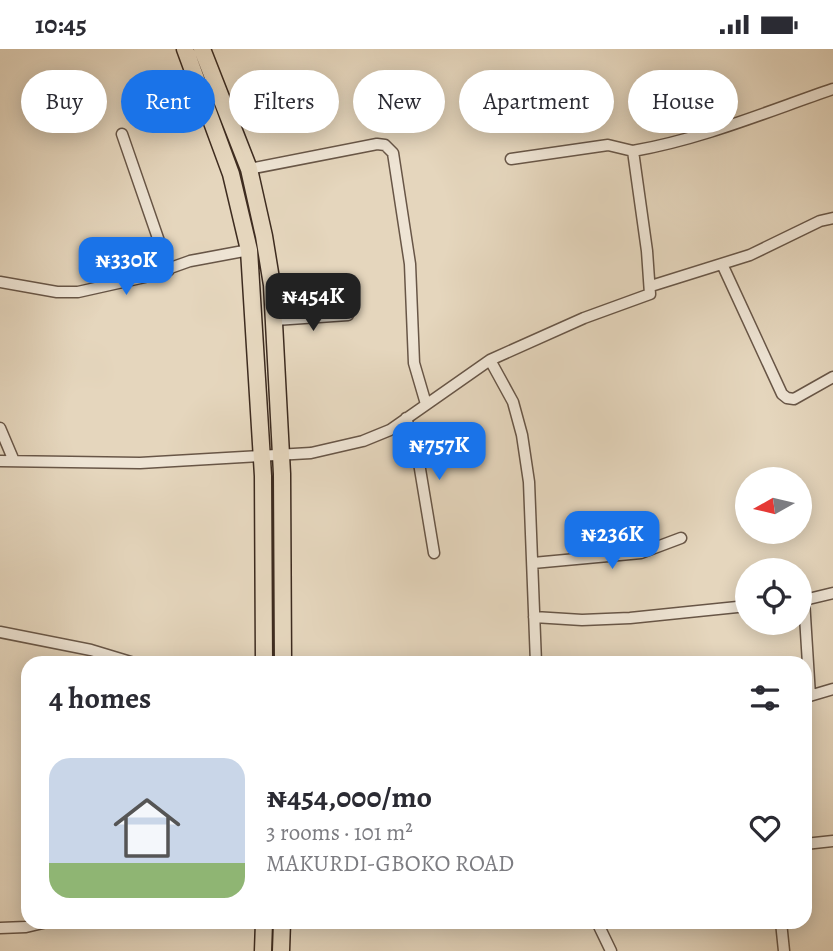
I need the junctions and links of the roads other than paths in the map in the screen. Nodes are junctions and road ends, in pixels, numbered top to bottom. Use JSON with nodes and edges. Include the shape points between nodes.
{"nodes":[{"id":1,"x":185,"y":49,"type":"edge"},
{"id":2,"x":202,"y":49,"type":"edge"},
{"id":3,"x":833,"y":89,"type":"edge"},
{"id":4,"x":122,"y":134,"type":"dead end"},
{"id":5,"x":632,"y":151,"type":"junction"},
{"id":6,"x":511,"y":159,"type":"dead end"},
{"id":7,"x":249,"y":169,"type":"junction"},
{"id":8,"x":833,"y":218,"type":"edge"},
{"id":9,"x":250,"y":250,"type":"junction"},
{"id":10,"x":722,"y":264,"type":"junction"},
{"id":11,"x":169,"y":270,"type":"junction"},
{"id":12,"x":0,"y":282,"type":"edge"},
{"id":13,"x":651,"y":286,"type":"junction"},
{"id":14,"x":348,"y":315,"type":"dead end"},
{"id":15,"x":275,"y":320,"type":"junction"},
{"id":16,"x":490,"y":360,"type":"junction"},
{"id":17,"x":833,"y":377,"type":"edge"},
{"id":18,"x":426,"y":404,"type":"junction"},
{"id":19,"x":406,"y":418,"type":"junction"},
{"id":20,"x":0,"y":428,"type":"edge"},
{"id":21,"x":281,"y":453,"type":"junction"},
{"id":22,"x":262,"y":456,"type":"junction"},
{"id":23,"x":0,"y":461,"type":"edge"},
{"id":24,"x":14,"y":461,"type":"junction"},
{"id":25,"x":681,"y":538,"type":"dead end"},
{"id":26,"x":434,"y":554,"type":"dead end"},
{"id":27,"x":533,"y":563,"type":"junction"},
{"id":28,"x":833,"y":593,"type":"edge"},
{"id":29,"x":812,"y":598,"type":"edge"},
{"id":30,"x":735,"y":607,"type":"edge"},
{"id":31,"x":534,"y":617,"type":"junction"},
{"id":32,"x":0,"y":632,"type":"edge"},
{"id":33,"x":804,"y":635,"type":"edge"},
{"id":34,"x":111,"y":656,"type":"edge"},
{"id":35,"x":264,"y":656,"type":"edge"},
{"id":36,"x":283,"y":656,"type":"edge"},
{"id":37,"x":536,"y":656,"type":"edge"},
{"id":38,"x":805,"y":656,"type":"edge"},
{"id":39,"x":833,"y":689,"type":"edge"},
{"id":40,"x":812,"y":695,"type":"edge"},
{"id":41,"x":833,"y":841,"type":"edge"},
{"id":42,"x":812,"y":843,"type":"edge"},
{"id":43,"x":0,"y":927,"type":"edge"},
{"id":44,"x":21,"y":927,"type":"edge"},
{"id":45,"x":264,"y":929,"type":"edge"},
{"id":46,"x":282,"y":929,"type":"edge"},
{"id":47,"x":600,"y":929,"type":"edge"},
{"id":48,"x":782,"y":929,"type":"edge"},
{"id":49,"x":263,"y":951,"type":"edge"},
{"id":50,"x":281,"y":951,"type":"edge"},
{"id":51,"x":611,"y":951,"type":"edge"},
{"id":52,"x":784,"y":951,"type":"edge"}],
"edges":[{"from":1,"to":9,"type":"main road","via":[[231,174]]},
{"from":2,"to":7,"type":"main road"},
{"from":3,"to":5,"type":"street","via":[[745,122]]},
{"from":4,"to":11,"type":"street"},
{"from":5,"to":6,"type":"street","via":[[608,145]]},
{"from":5,"to":13,"type":"street"},
{"from":7,"to":15,"type":"main road"},
{"from":7,"to":18,"type":"street","via":[[377,144],[393,153],[410,264],[414,363]]},
{"from":8,"to":10,"type":"street"},
{"from":9,"to":11,"type":"street","via":[[190,261]]},
{"from":9,"to":22,"type":"main road"},
{"from":10,"to":13,"type":"street"},
{"from":10,"to":17,"type":"street","via":[[782,394],[793,399]]},
{"from":11,"to":12,"type":"street","via":[[78,292]]},
{"from":13,"to":16,"type":"street","via":[[645,297],[584,318]]},
{"from":14,"to":15,"type":"street"},
{"from":15,"to":21,"type":"main road"},
{"from":16,"to":18,"type":"street"},
{"from":16,"to":27,"type":"street","via":[[513,402],[522,435]]},
{"from":18,"to":19,"type":"street"},
{"from":19,"to":21,"type":"street","via":[[363,441],[311,453]]},
{"from":19,"to":26,"type":"street","via":[[418,457]]},
{"from":20,"to":24,"type":"street"},
{"from":21,"to":22,"type":"street"},
{"from":21,"to":36,"type":"main road"},
{"from":22,"to":24,"type":"street","via":[[83,466]]},
{"from":22,"to":35,"type":"main road"},
{"from":23,"to":24,"type":"street"},
{"from":25,"to":27,"type":"street","via":[[641,553]]},
{"from":27,"to":31,"type":"street"},
{"from":28,"to":29,"type":"street"},
{"from":30,"to":31,"type":"street","via":[[582,620]]},
{"from":31,"to":37,"type":"street"},
{"from":32,"to":34,"type":"street"},
{"from":33,"to":38,"type":"street"},
{"from":39,"to":40,"type":"street"},
{"from":41,"to":42,"type":"street"},
{"from":43,"to":44,"type":"street"},
{"from":45,"to":49,"type":"main road"},
{"from":46,"to":50,"type":"main road"},
{"from":47,"to":51,"type":"street"},
{"from":48,"to":52,"type":"street"}]}
